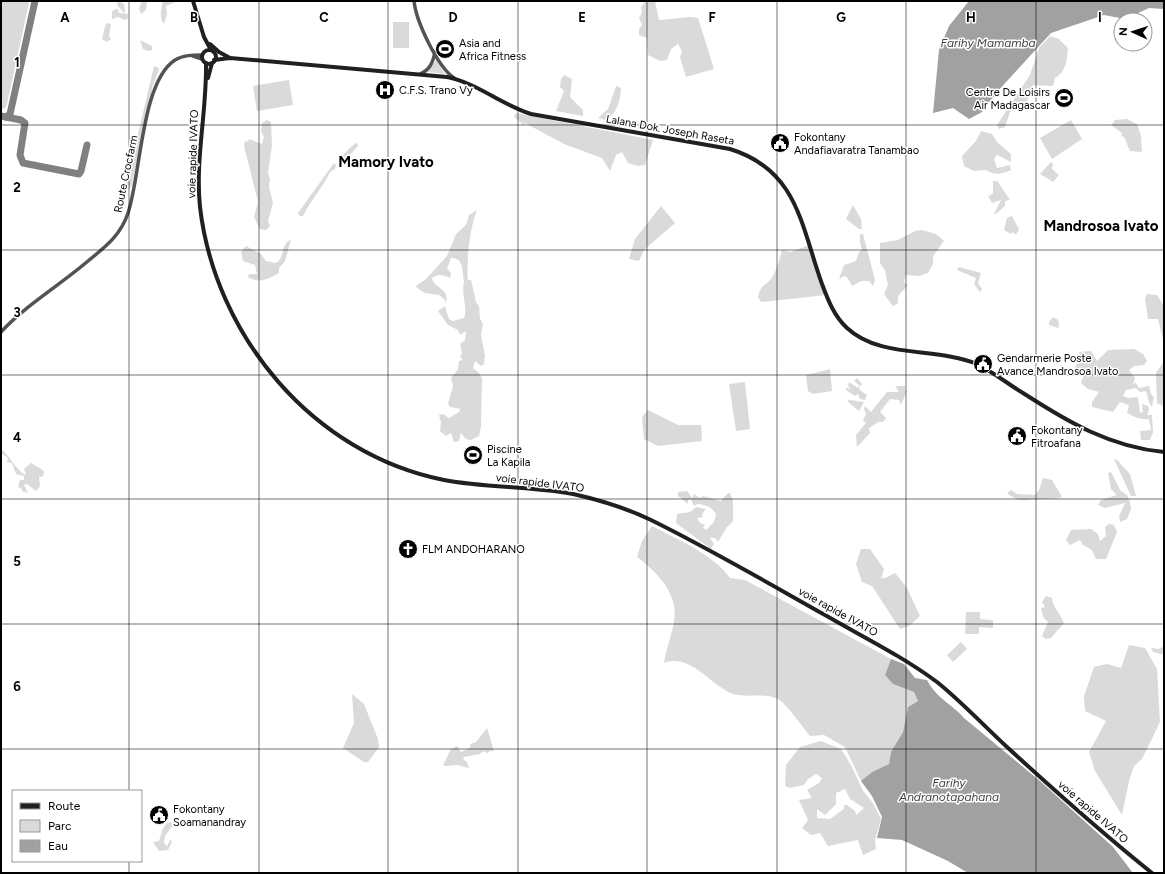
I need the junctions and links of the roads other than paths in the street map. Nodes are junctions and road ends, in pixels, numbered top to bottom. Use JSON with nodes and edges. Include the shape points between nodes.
{"nodes":[{"id":1,"x":192,"y":1,"type":"edge"},
{"id":2,"x":414,"y":1,"type":"edge"},
{"id":3,"x":204,"y":37,"type":"junction"},
{"id":4,"x":205,"y":50,"type":"junction"},
{"id":5,"x":212,"y":51,"type":"junction"},
{"id":6,"x":435,"y":52,"type":"junction"},
{"id":7,"x":202,"y":57,"type":"junction"},
{"id":8,"x":230,"y":58,"type":"junction"},
{"id":9,"x":213,"y":61,"type":"junction"},
{"id":10,"x":206,"y":63,"type":"junction"},
{"id":11,"x":420,"y":74,"type":"junction"},
{"id":12,"x":455,"y":79,"type":"junction"},
{"id":13,"x":206,"y":82,"type":"junction"},
{"id":14,"x":1,"y":332,"type":"edge"},
{"id":15,"x":1164,"y":452,"type":"edge"},
{"id":16,"x":1152,"y":873,"type":"edge"}],
"edges":[{"from":1,"to":3,"type":"main road"},
{"from":2,"to":6,"type":"street","via":[[418,17]]},
{"from":3,"to":4,"type":"main road"},
{"from":3,"to":5,"type":"main road"},
{"from":3,"to":8,"type":"main road","via":[[214,49]]},
{"from":4,"to":5,"type":"main road"},
{"from":4,"to":7,"type":"main road"},
{"from":5,"to":8,"type":"main road"},
{"from":5,"to":9,"type":"main road"},
{"from":6,"to":11,"type":"street","via":[[431,66]]},
{"from":6,"to":12,"type":"street","via":[[447,72]]},
{"from":7,"to":10,"type":"main road"},
{"from":7,"to":14,"type":"street","name":"Route Crocfarm","via":[[190,55],[176,60],[158,79],[132,200],[120,230],[108,244]]},
{"from":8,"to":9,"type":"main road"},
{"from":8,"to":11,"type":"main road","name":"Lalana Dok. Joseph Raseta"},
{"from":9,"to":10,"type":"main road"},
{"from":9,"to":13,"type":"main road"},
{"from":10,"to":13,"type":"main road"},
{"from":11,"to":12,"type":"main road","name":"Lalana Dok. Joseph Raseta"},
{"from":12,"to":15,"type":"main road","name":"Lalana Dok. Joseph Raseta","via":[[515,109],[531,114],[730,149],[750,156],[770,169],[789,191],[833,310],[855,334],[878,345],[937,354],[977,364],[1073,425],[1119,443]]},
{"from":13,"to":16,"type":"main road","name":"voie rapide IVATO","via":[[199,194],[204,231],[214,271],[233,317],[247,342],[268,372],[313,417],[354,445],[419,474],[474,485],[572,494],[609,504],[650,520],[742,568],[932,679],[1065,800]]}]}
